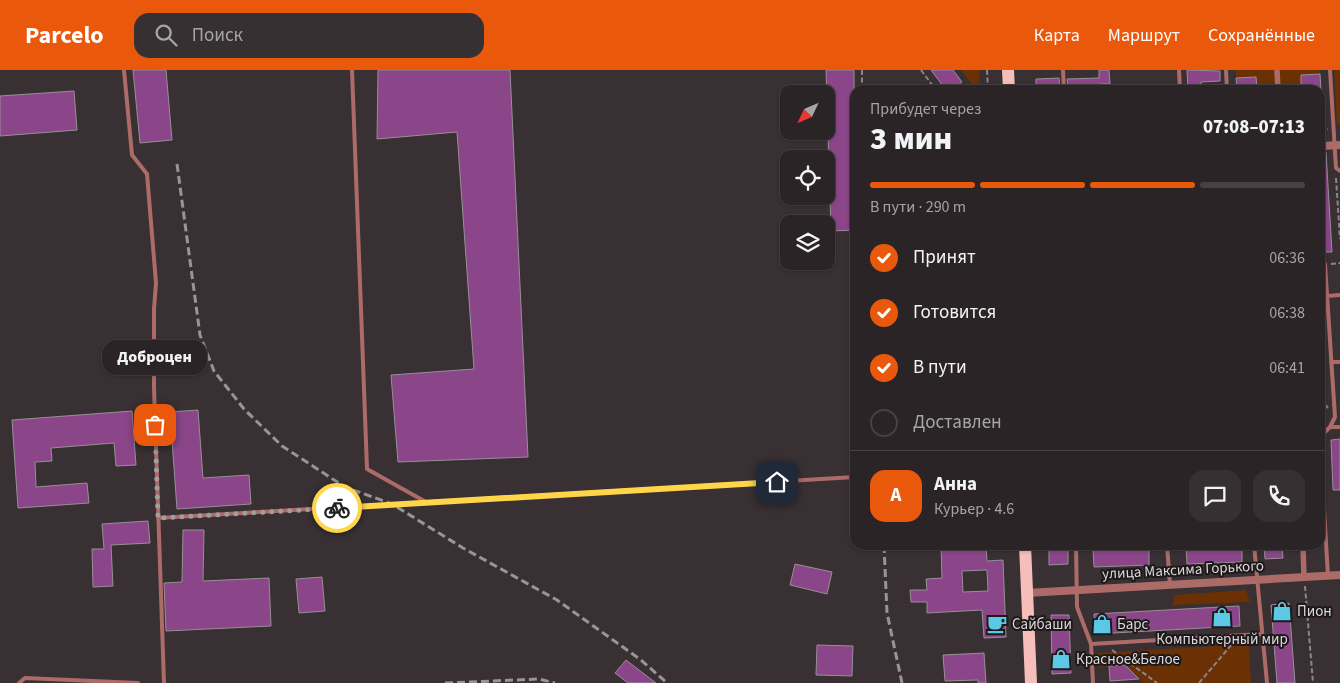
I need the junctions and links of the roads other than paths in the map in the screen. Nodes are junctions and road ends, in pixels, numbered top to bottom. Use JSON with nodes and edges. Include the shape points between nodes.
{"nodes":[{"id":1,"x":124,"y":70,"type":"edge"},
{"id":2,"x":352,"y":70,"type":"edge"},
{"id":3,"x":1008,"y":70,"type":"edge"},
{"id":4,"x":1063,"y":70,"type":"edge"},
{"id":5,"x":1179,"y":70,"type":"edge"},
{"id":6,"x":1226,"y":70,"type":"edge"},
{"id":7,"x":1277,"y":70,"type":"edge"},
{"id":8,"x":1330,"y":70,"type":"edge"},
{"id":9,"x":1009,"y":85,"type":"edge"},
{"id":10,"x":1064,"y":85,"type":"edge"},
{"id":11,"x":1180,"y":85,"type":"edge"},
{"id":12,"x":1227,"y":85,"type":"edge"},
{"id":13,"x":1278,"y":85,"type":"edge"},
{"id":14,"x":1337,"y":145,"type":"edge"},
{"id":15,"x":1340,"y":171,"type":"edge"},
{"id":16,"x":1325,"y":264,"type":"dead end"},
{"id":17,"x":1340,"y":295,"type":"edge"},
{"id":18,"x":1327,"y":296,"type":"junction"},
{"id":19,"x":1331,"y":362,"type":"junction"},
{"id":20,"x":1340,"y":362,"type":"edge"},
{"id":21,"x":1330,"y":427,"type":"junction"},
{"id":22,"x":1340,"y":427,"type":"edge"},
{"id":23,"x":1325,"y":432,"type":"edge"},
{"id":24,"x":850,"y":477,"type":"edge"},
{"id":25,"x":426,"y":502,"type":"junction"},
{"id":26,"x":158,"y":518,"type":"junction"},
{"id":27,"x":1325,"y":525,"type":"edge"},
{"id":28,"x":1025,"y":550,"type":"edge"},
{"id":29,"x":1076,"y":550,"type":"edge"},
{"id":30,"x":1167,"y":550,"type":"edge"},
{"id":31,"x":1254,"y":550,"type":"edge"},
{"id":32,"x":1302,"y":550,"type":"edge"},
{"id":33,"x":1340,"y":575,"type":"edge"},
{"id":34,"x":1328,"y":576,"type":"junction"},
{"id":35,"x":1304,"y":577,"type":"junction"},
{"id":36,"x":1257,"y":580,"type":"junction"},
{"id":37,"x":1170,"y":585,"type":"junction"},
{"id":38,"x":1077,"y":590,"type":"junction"},
{"id":39,"x":1027,"y":593,"type":"junction"},
{"id":40,"x":1262,"y":634,"type":"junction"},
{"id":41,"x":1091,"y":644,"type":"junction"},
{"id":42,"x":19,"y":683,"type":"edge"},
{"id":43,"x":138,"y":683,"type":"edge"},
{"id":44,"x":164,"y":683,"type":"edge"},
{"id":45,"x":1031,"y":683,"type":"edge"},
{"id":46,"x":1093,"y":683,"type":"edge"},
{"id":47,"x":1267,"y":683,"type":"edge"}],
"edges":[{"from":1,"to":26,"type":"lane","via":[[132,156],[147,174],[156,283],[154,388]]},
{"from":2,"to":25,"type":"lane","via":[[367,469]]},
{"from":3,"to":9,"type":"main road"},
{"from":4,"to":10,"type":"lane"},
{"from":5,"to":11,"type":"lane"},
{"from":6,"to":12,"type":"lane"},
{"from":7,"to":13,"type":"street"},
{"from":8,"to":14,"type":"lane"},
{"from":14,"to":15,"type":"lane","via":[[1336,168]]},
{"from":16,"to":18,"type":"lane"},
{"from":17,"to":18,"type":"lane"},
{"from":18,"to":19,"type":"lane"},
{"from":19,"to":20,"type":"lane"},
{"from":19,"to":21,"type":"lane","via":[[1335,417]]},
{"from":21,"to":22,"type":"lane"},
{"from":21,"to":23,"type":"lane"},
{"from":24,"to":25,"type":"lane"},
{"from":25,"to":26,"type":"lane"},
{"from":26,"to":44,"type":"lane"},
{"from":27,"to":34,"type":"lane"},
{"from":28,"to":39,"type":"main road"},
{"from":29,"to":38,"type":"lane"},
{"from":30,"to":37,"type":"lane"},
{"from":31,"to":36,"type":"lane"},
{"from":32,"to":35,"type":"street"},
{"from":33,"to":34,"type":"street","name":"улица Максима Горького"},
{"from":34,"to":35,"type":"street","name":"улица Максима Горького"},
{"from":35,"to":36,"type":"street","name":"улица Максима Горького"},
{"from":36,"to":37,"type":"street","name":"улица Максима Горького"},
{"from":36,"to":40,"type":"lane"},
{"from":37,"to":38,"type":"street","name":"улица Максима Горького"},
{"from":38,"to":39,"type":"street","name":"улица Максима Горького"},
{"from":38,"to":41,"type":"lane","via":[[1078,607]]},
{"from":39,"to":45,"type":"main road"},
{"from":40,"to":41,"type":"lane"},
{"from":40,"to":47,"type":"lane"},
{"from":41,"to":46,"type":"lane"},
{"from":42,"to":43,"type":"lane","via":[[25,678]]}]}
